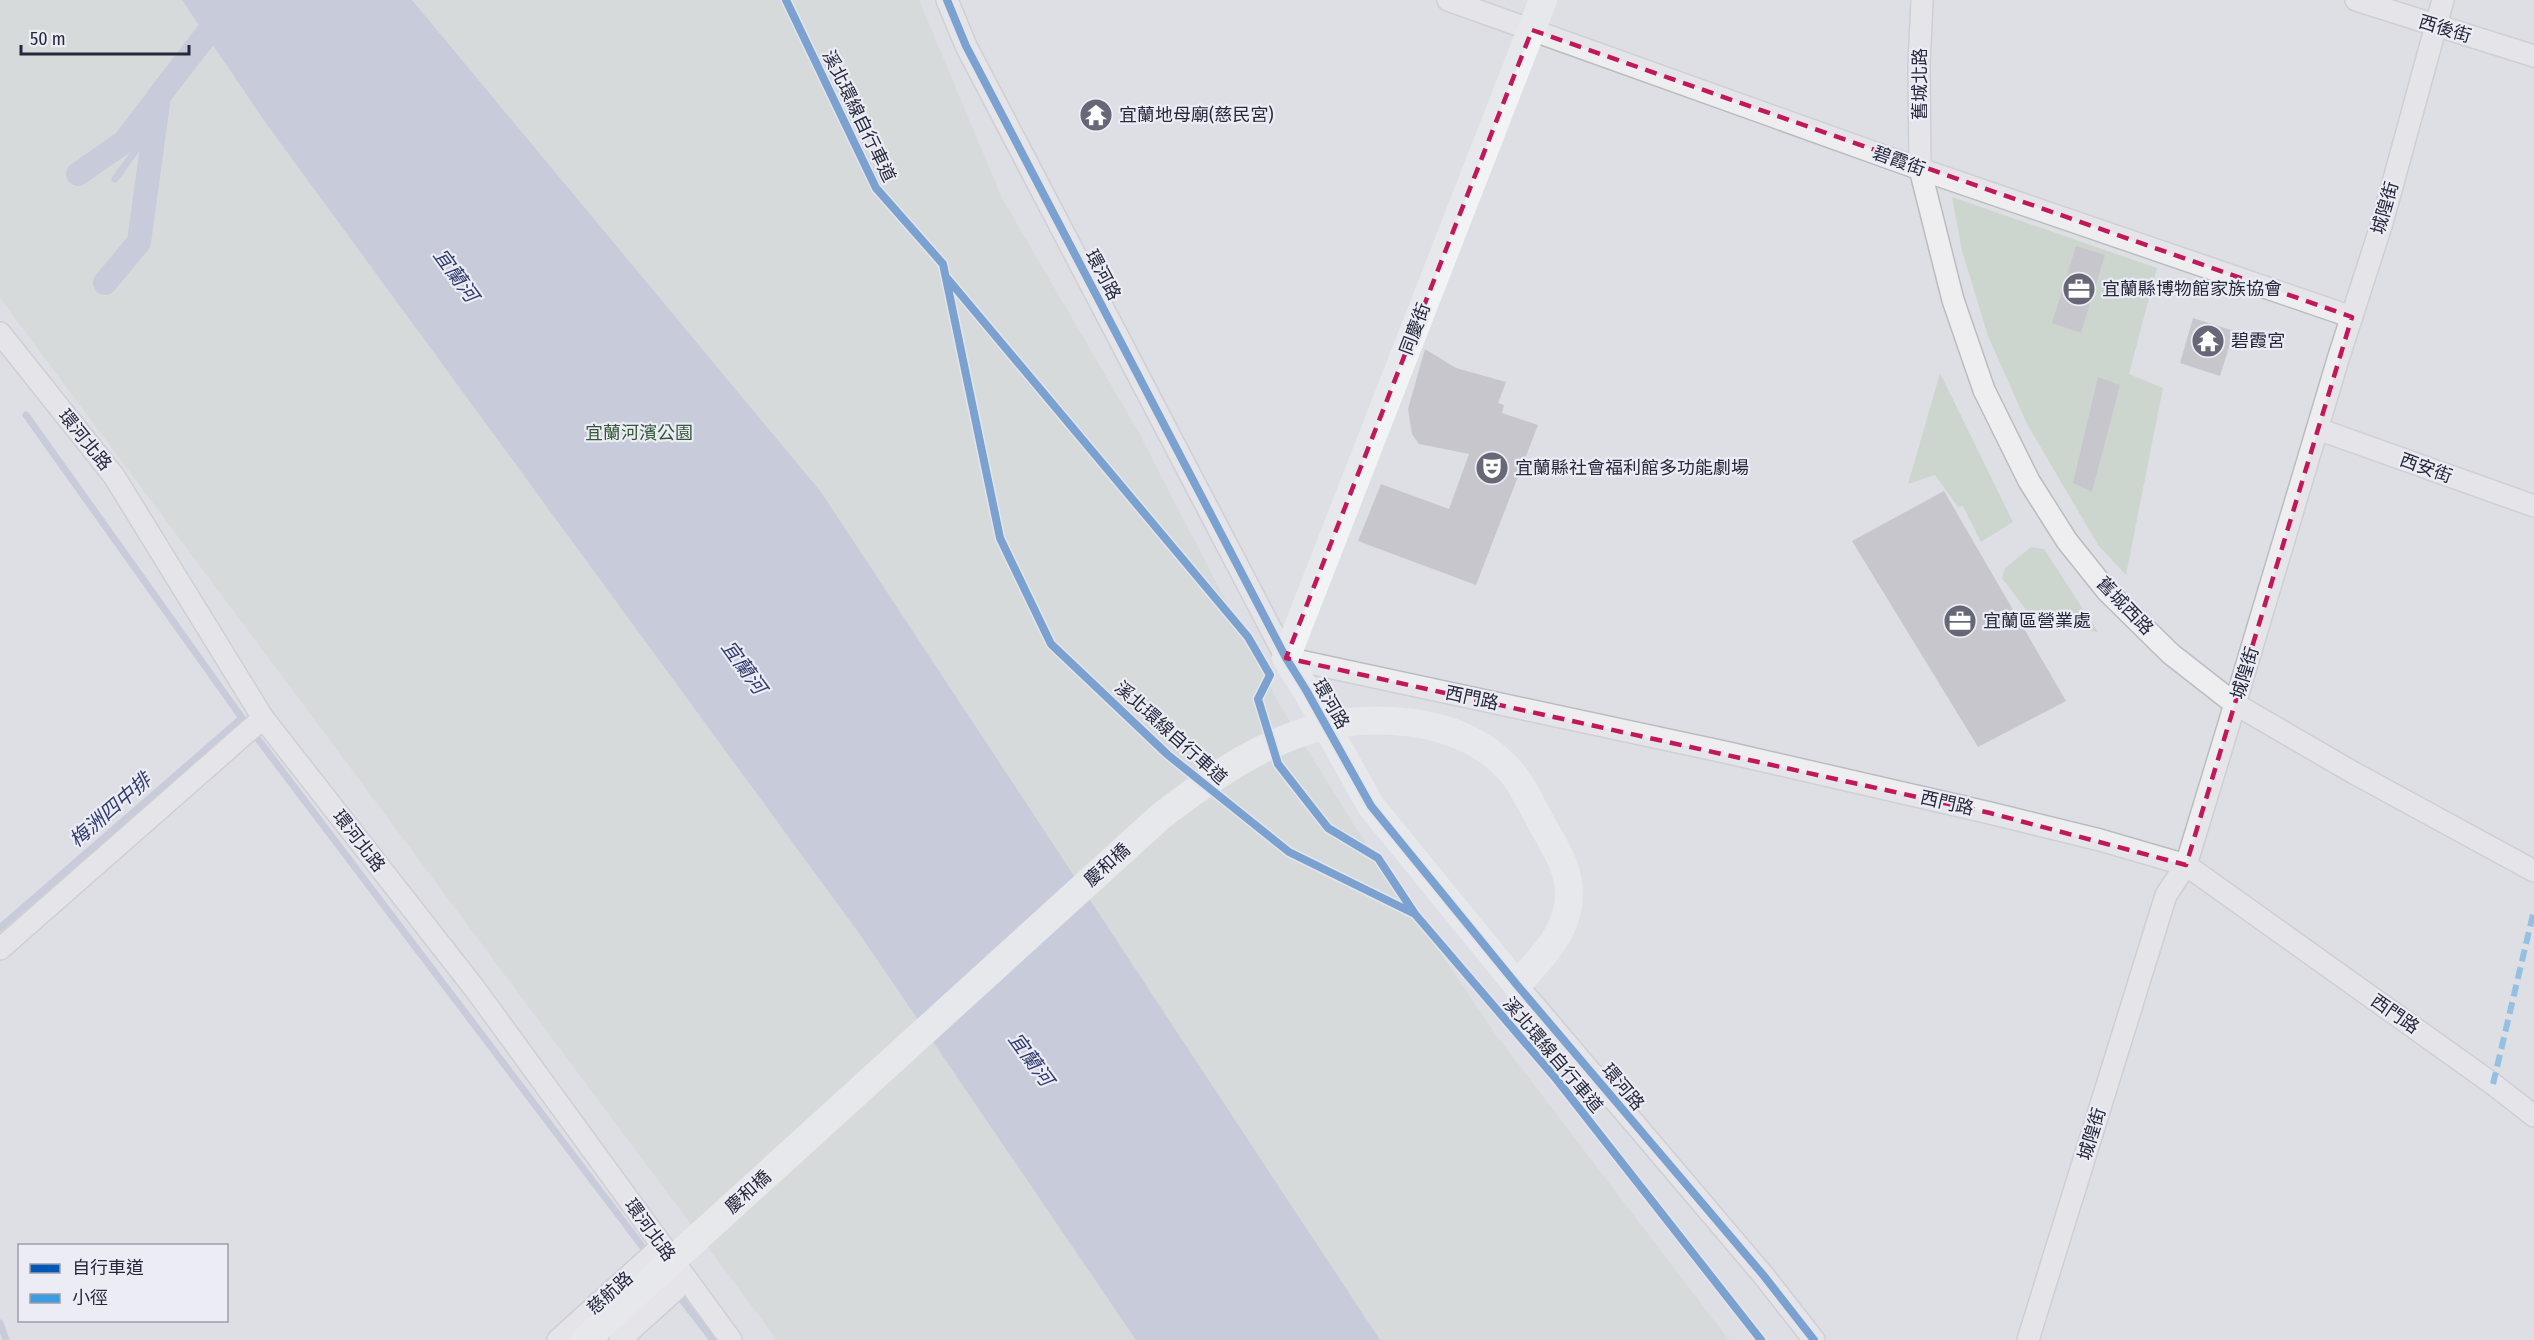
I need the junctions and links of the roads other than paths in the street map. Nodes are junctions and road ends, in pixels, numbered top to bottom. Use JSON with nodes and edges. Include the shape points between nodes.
{"nodes":[{"id":1,"x":946,"y":0,"type":"edge"},
{"id":2,"x":1448,"y":0,"type":"edge"},
{"id":3,"x":1543,"y":0,"type":"edge"},
{"id":4,"x":1922,"y":0,"type":"edge"},
{"id":5,"x":2356,"y":0,"type":"edge"},
{"id":6,"x":2443,"y":0,"type":"edge"},
{"id":7,"x":2435,"y":26,"type":"junction"},
{"id":8,"x":1532,"y":30,"type":"junction"},
{"id":9,"x":2534,"y":56,"type":"edge"},
{"id":10,"x":1920,"y":169,"type":"junction"},
{"id":11,"x":2352,"y":317,"type":"junction"},
{"id":12,"x":0,"y":333,"type":"edge"},
{"id":13,"x":2318,"y":429,"type":"junction"},
{"id":14,"x":2534,"y":506,"type":"edge"},
{"id":15,"x":1286,"y":658,"type":"junction"},
{"id":16,"x":2235,"y":704,"type":"junction"},
{"id":17,"x":264,"y":718,"type":"junction"},
{"id":18,"x":2186,"y":865,"type":"junction"},
{"id":19,"x":2534,"y":871,"type":"edge"},
{"id":20,"x":0,"y":949,"type":"edge"},
{"id":21,"x":1517,"y":985,"type":"junction"},
{"id":22,"x":2534,"y":1116,"type":"edge"},
{"id":23,"x":662,"y":1246,"type":"junction"},
{"id":24,"x":686,"y":1280,"type":"junction"},
{"id":25,"x":558,"y":1340,"type":"edge"},
{"id":26,"x":585,"y":1340,"type":"edge"},
{"id":27,"x":620,"y":1340,"type":"edge"},
{"id":28,"x":731,"y":1340,"type":"edge"},
{"id":29,"x":1814,"y":1340,"type":"edge"},
{"id":30,"x":2028,"y":1340,"type":"edge"}],
"edges":[{"from":1,"to":15,"type":"street","name":"環河路","via":[[966,46]]},
{"from":2,"to":8,"type":"street","name":"碧霞街"},
{"from":3,"to":8,"type":"street","name":"同慶街"},
{"from":4,"to":10,"type":"street","name":"舊城北路"},
{"from":5,"to":7,"type":"street","name":"西後街"},
{"from":6,"to":7,"type":"street","name":"城隍街"},
{"from":7,"to":9,"type":"street","name":"西後街"},
{"from":7,"to":11,"type":"street","name":"城隍街","via":[[2382,223]]},
{"from":8,"to":10,"type":"street","name":"碧霞街"},
{"from":8,"to":15,"type":"street","name":"同慶街"},
{"from":10,"to":11,"type":"street","name":"碧霞街"},
{"from":10,"to":16,"type":"street","name":"舊城西路","via":[[1953,300],[1972,356],[1984,390],[2029,481],[2067,541],[2107,591],[2171,654]]},
{"from":11,"to":13,"type":"street","name":"城隍街"},
{"from":12,"to":17,"type":"street","name":"環河北路","via":[[114,476]]},
{"from":13,"to":14,"type":"street","name":"西安街"},
{"from":13,"to":16,"type":"street","name":"城隍街"},
{"from":15,"to":18,"type":"street","name":"西門路","via":[[1990,813]]},
{"from":15,"to":21,"type":"street","name":"環河路","via":[[1371,806]]},
{"from":16,"to":18,"type":"street","name":"城隍街"},
{"from":16,"to":19,"type":"street","name":"舊城西路"},
{"from":17,"to":20,"type":"street"},
{"from":17,"to":23,"type":"street","name":"環河北路","via":[[476,989]]},
{"from":18,"to":22,"type":"street","name":"西門路"},
{"from":18,"to":30,"type":"street","name":"城隍街","via":[[2166,895]]},
{"from":21,"to":26,"type":"street","name":"慶和橋","bridge":true,"via":[[1555,941],[1563,926],[1569,888],[1564,862],[1516,778],[1504,765],[1454,732],[1415,722],[1341,723],[1288,738],[1223,772],[1161,816]]},
{"from":21,"to":29,"type":"street","name":"環河路"},
{"from":23,"to":24,"type":"street","name":"環河北路"},
{"from":23,"to":25,"type":"street","name":"慈航路"},
{"from":24,"to":27,"type":"street"},
{"from":24,"to":28,"type":"street","name":"環河北路"}]}
